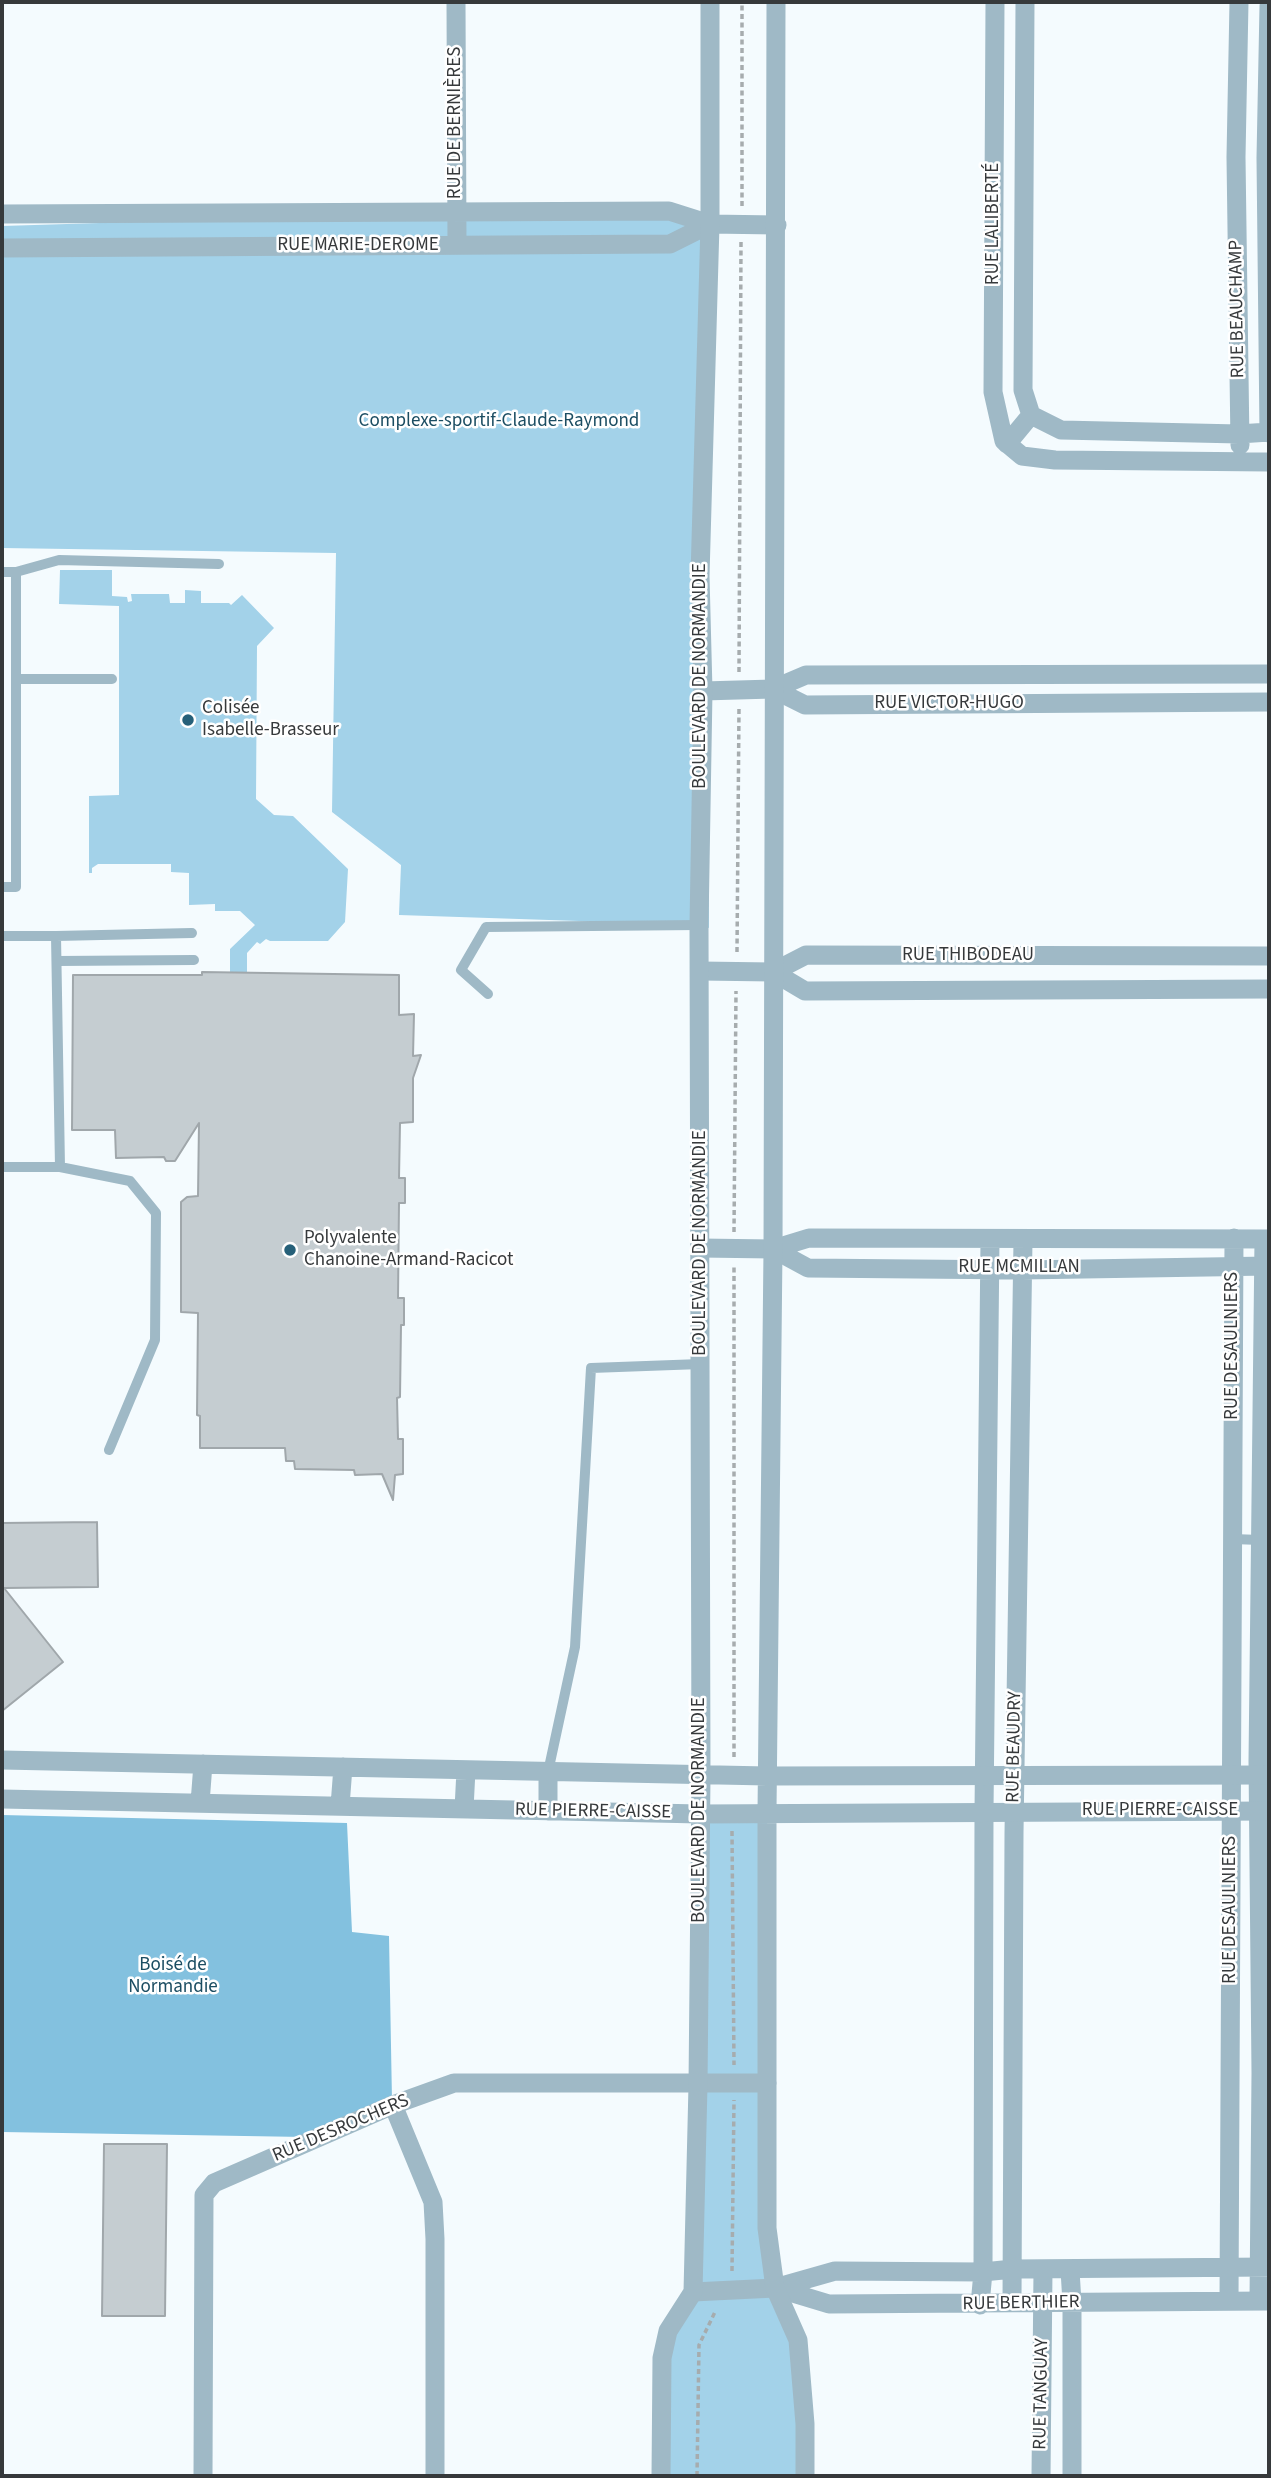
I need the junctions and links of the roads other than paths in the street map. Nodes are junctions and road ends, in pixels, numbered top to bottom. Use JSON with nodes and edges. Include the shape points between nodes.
{"nodes":[{"id":1,"x":456,"y":2,"type":"edge"},
{"id":2,"x":710,"y":2,"type":"edge"},
{"id":3,"x":776,"y":2,"type":"edge"},
{"id":4,"x":995,"y":2,"type":"edge"},
{"id":5,"x":1025,"y":2,"type":"edge"},
{"id":6,"x":1239,"y":2,"type":"edge"},
{"id":7,"x":1269,"y":6,"type":"edge"},
{"id":8,"x":1236,"y":157,"type":"junction"},
{"id":9,"x":1266,"y":158,"type":"junction"},
{"id":10,"x":456,"y":212,"type":"junction"},
{"id":11,"x":2,"y":214,"type":"edge"},
{"id":12,"x":710,"y":224,"type":"junction"},
{"id":13,"x":777,"y":225,"type":"junction"},
{"id":14,"x":457,"y":245,"type":"junction"},
{"id":15,"x":2,"y":248,"type":"edge"},
{"id":16,"x":1031,"y":415,"type":"junction"},
{"id":17,"x":1269,"y":432,"type":"edge"},
{"id":18,"x":1239,"y":434,"type":"junction"},
{"id":19,"x":1007,"y":444,"type":"junction"},
{"id":20,"x":1241,"y":461,"type":"junction"},
{"id":21,"x":1269,"y":462,"type":"edge"},
{"id":22,"x":219,"y":564,"type":"dead end"},
{"id":23,"x":2,"y":572,"type":"edge"},
{"id":24,"x":16,"y":572,"type":"junction"},
{"id":25,"x":1129,"y":674,"type":"junction"},
{"id":26,"x":1269,"y":674,"type":"edge"},
{"id":27,"x":112,"y":678,"type":"dead end"},
{"id":28,"x":16,"y":679,"type":"junction"},
{"id":29,"x":773,"y":689,"type":"junction"},
{"id":30,"x":704,"y":691,"type":"junction"},
{"id":31,"x":1269,"y":702,"type":"edge"},
{"id":32,"x":1129,"y":703,"type":"junction"},
{"id":33,"x":2,"y":887,"type":"edge"},
{"id":34,"x":699,"y":925,"type":"junction"},
{"id":35,"x":192,"y":933,"type":"dead end"},
{"id":36,"x":2,"y":936,"type":"edge"},
{"id":37,"x":56,"y":936,"type":"junction"},
{"id":38,"x":1269,"y":956,"type":"edge"},
{"id":39,"x":1168,"y":957,"type":"junction"},
{"id":40,"x":194,"y":960,"type":"dead end"},
{"id":41,"x":57,"y":961,"type":"junction"},
{"id":42,"x":700,"y":971,"type":"junction"},
{"id":43,"x":773,"y":972,"type":"junction"},
{"id":44,"x":1269,"y":989,"type":"edge"},
{"id":45,"x":1167,"y":990,"type":"junction"},
{"id":46,"x":488,"y":994,"type":"dead end"},
{"id":47,"x":2,"y":1167,"type":"edge"},
{"id":48,"x":60,"y":1167,"type":"junction"},
{"id":49,"x":1234,"y":1238,"type":"junction"},
{"id":50,"x":990,"y":1239,"type":"junction"},
{"id":51,"x":1267,"y":1239,"type":"edge"},
{"id":52,"x":1023,"y":1240,"type":"junction"},
{"id":53,"x":700,"y":1248,"type":"junction"},
{"id":54,"x":773,"y":1249,"type":"junction"},
{"id":55,"x":1233,"y":1265,"type":"junction"},
{"id":56,"x":1266,"y":1266,"type":"edge"},
{"id":57,"x":989,"y":1269,"type":"junction"},
{"id":58,"x":1022,"y":1270,"type":"junction"},
{"id":59,"x":701,"y":1364,"type":"junction"},
{"id":60,"x":108,"y":1450,"type":"dead end"},
{"id":61,"x":987,"y":1498,"type":"junction"},
{"id":62,"x":1020,"y":1499,"type":"junction"},
{"id":63,"x":1233,"y":1539,"type":"junction"},
{"id":64,"x":1260,"y":1540,"type":"junction"},
{"id":65,"x":2,"y":1760,"type":"edge"},
{"id":66,"x":203,"y":1764,"type":"junction"},
{"id":67,"x":343,"y":1767,"type":"junction"},
{"id":68,"x":466,"y":1770,"type":"junction"},
{"id":69,"x":548,"y":1772,"type":"junction"},
{"id":70,"x":701,"y":1774,"type":"junction"},
{"id":71,"x":1231,"y":1774,"type":"junction"},
{"id":72,"x":984,"y":1775,"type":"junction"},
{"id":73,"x":1264,"y":1775,"type":"edge"},
{"id":74,"x":767,"y":1776,"type":"junction"},
{"id":75,"x":1014,"y":1776,"type":"junction"},
{"id":76,"x":2,"y":1799,"type":"edge"},
{"id":77,"x":200,"y":1803,"type":"junction"},
{"id":78,"x":340,"y":1806,"type":"junction"},
{"id":79,"x":464,"y":1809,"type":"junction"},
{"id":80,"x":1230,"y":1810,"type":"junction"},
{"id":81,"x":548,"y":1811,"type":"junction"},
{"id":82,"x":984,"y":1811,"type":"junction"},
{"id":83,"x":1014,"y":1811,"type":"junction"},
{"id":84,"x":1265,"y":1811,"type":"edge"},
{"id":85,"x":767,"y":1812,"type":"junction"},
{"id":86,"x":700,"y":1814,"type":"junction"},
{"id":87,"x":983,"y":1994,"type":"junction"},
{"id":88,"x":1013,"y":1995,"type":"junction"},
{"id":89,"x":1231,"y":2072,"type":"junction"},
{"id":90,"x":1261,"y":2073,"type":"junction"},
{"id":91,"x":767,"y":2083,"type":"junction"},
{"id":92,"x":698,"y":2085,"type":"junction"},
{"id":93,"x":393,"y":2105,"type":"junction"},
{"id":94,"x":983,"y":2115,"type":"junction"},
{"id":95,"x":1013,"y":2115,"type":"junction"},
{"id":96,"x":1264,"y":2267,"type":"edge"},
{"id":97,"x":1230,"y":2268,"type":"junction"},
{"id":98,"x":1013,"y":2269,"type":"junction"},
{"id":99,"x":1043,"y":2270,"type":"junction"},
{"id":100,"x":1070,"y":2270,"type":"junction"},
{"id":101,"x":983,"y":2272,"type":"junction"},
{"id":102,"x":775,"y":2288,"type":"junction"},
{"id":103,"x":693,"y":2292,"type":"junction"},
{"id":104,"x":1229,"y":2301,"type":"junction"},
{"id":105,"x":1264,"y":2301,"type":"edge"},
{"id":106,"x":1012,"y":2302,"type":"junction"},
{"id":107,"x":1042,"y":2303,"type":"junction"},
{"id":108,"x":1072,"y":2304,"type":"junction"},
{"id":109,"x":980,"y":2305,"type":"junction"},
{"id":110,"x":203,"y":2476,"type":"edge"},
{"id":111,"x":435,"y":2476,"type":"edge"},
{"id":112,"x":661,"y":2476,"type":"edge"},
{"id":113,"x":805,"y":2476,"type":"edge"},
{"id":114,"x":1041,"y":2476,"type":"edge"},
{"id":115,"x":1072,"y":2476,"type":"edge"}],
"edges":[{"from":1,"to":10,"type":"street","name":"RUE DE BERNIÈRES"},
{"from":2,"to":12,"type":"street","name":"BOULEVARD DE NORMANDIE"},
{"from":3,"to":13,"type":"street"},
{"from":4,"to":19,"type":"street","name":"RUE LALIBERTÉ","via":[[993,393]]},
{"from":5,"to":16,"type":"street","name":"RUE LALIBERTÉ","via":[[1023,390]]},
{"from":6,"to":8,"type":"street","name":"RUE BEAUCHAMP"},
{"from":7,"to":9,"type":"street","name":"RUE BEAUCHAMP"},
{"from":8,"to":9,"type":"street"},
{"from":8,"to":18,"type":"street","name":"RUE BEAUCHAMP"},
{"from":9,"to":17,"type":"street","name":"RUE BEAUCHAMP"},
{"from":10,"to":11,"type":"street","name":"RUE MARIE-DEROME"},
{"from":10,"to":12,"type":"street","name":"RUE MARIE-DEROME","via":[[668,211]]},
{"from":10,"to":14,"type":"street","name":"RUE DE BERNIÈRES"},
{"from":12,"to":13,"type":"street","name":"RUE MARIE-DEROME"},
{"from":12,"to":14,"type":"street","name":"RUE MARIE-DEROME","via":[[670,244]]},
{"from":12,"to":30,"type":"street","name":"BOULEVARD DE NORMANDIE","via":[[700,576]]},
{"from":13,"to":29,"type":"street"},
{"from":14,"to":15,"type":"street","name":"RUE MARIE-DEROME"},
{"from":16,"to":18,"type":"street","via":[[1061,430]]},
{"from":16,"to":19,"type":"street"},
{"from":17,"to":18,"type":"street"},
{"from":18,"to":20,"type":"street","name":"RUE BEAUCHAMP"},
{"from":19,"to":20,"type":"street","via":[[1022,456],[1055,460]]},
{"from":20,"to":21,"type":"street"},
{"from":22,"to":24,"type":"lane","via":[[60,560]]},
{"from":23,"to":24,"type":"lane"},
{"from":24,"to":28,"type":"lane"},
{"from":25,"to":26,"type":"street","name":"RUE VICTOR-HUGO"},
{"from":25,"to":29,"type":"street","name":"RUE VICTOR-HUGO","via":[[806,675]]},
{"from":25,"to":32,"type":"street"},
{"from":27,"to":28,"type":"lane"},
{"from":28,"to":33,"type":"lane","via":[[16,887]]},
{"from":29,"to":30,"type":"street","name":"RUE VICTOR-HUGO"},
{"from":29,"to":32,"type":"street","name":"RUE VICTOR-HUGO","via":[[805,705]]},
{"from":29,"to":43,"type":"street"},
{"from":30,"to":34,"type":"street","name":"BOULEVARD DE NORMANDIE"},
{"from":31,"to":32,"type":"street","name":"RUE VICTOR-HUGO"},
{"from":34,"to":42,"type":"street","name":"BOULEVARD DE NORMANDIE"},
{"from":34,"to":46,"type":"lane","via":[[486,927],[461,970]]},
{"from":35,"to":37,"type":"lane"},
{"from":36,"to":37,"type":"lane"},
{"from":37,"to":41,"type":"lane"},
{"from":38,"to":39,"type":"street","name":"RUE THIBODEAU"},
{"from":39,"to":43,"type":"street","name":"RUE THIBODEAU","via":[[806,955]]},
{"from":39,"to":45,"type":"street"},
{"from":40,"to":41,"type":"lane"},
{"from":41,"to":48,"type":"lane"},
{"from":42,"to":43,"type":"street","name":"RUE THIBODEAU"},
{"from":42,"to":53,"type":"street","name":"BOULEVARD DE NORMANDIE"},
{"from":43,"to":45,"type":"street","name":"RUE THIBODEAU","via":[[805,991]]},
{"from":43,"to":54,"type":"street"},
{"from":44,"to":45,"type":"street","name":"RUE THIBODEAU"},
{"from":47,"to":48,"type":"lane"},
{"from":48,"to":60,"type":"lane","via":[[130,1181],[156,1213],[155,1340]]},
{"from":49,"to":51,"type":"street","name":"RUE MCMILLAN"},
{"from":49,"to":52,"type":"street","name":"RUE MCMILLAN"},
{"from":49,"to":55,"type":"street","name":"RUE DESAULNIERS"},
{"from":50,"to":52,"type":"street","name":"RUE MCMILLAN"},
{"from":50,"to":54,"type":"street","name":"RUE MCMILLAN","via":[[809,1238]]},
{"from":50,"to":57,"type":"street","name":"RUE BEAUDRY"},
{"from":51,"to":56,"type":"street","name":"RUE DESAULNIERS"},
{"from":52,"to":58,"type":"street","name":"RUE BEAUDRY"},
{"from":53,"to":54,"type":"street","name":"RUE MCMILLAN"},
{"from":53,"to":59,"type":"street","name":"BOULEVARD DE NORMANDIE"},
{"from":54,"to":57,"type":"street","name":"RUE MCMILLAN","via":[[808,1268]]},
{"from":54,"to":74,"type":"street"},
{"from":55,"to":56,"type":"street","name":"RUE MCMILLAN"},
{"from":55,"to":58,"type":"street","name":"RUE MCMILLAN"},
{"from":55,"to":63,"type":"street","name":"RUE DESAULNIERS"},
{"from":56,"to":64,"type":"street","name":"RUE DESAULNIERS"},
{"from":57,"to":58,"type":"street","name":"RUE MCMILLAN"},
{"from":57,"to":61,"type":"street","name":"RUE BEAUDRY"},
{"from":58,"to":62,"type":"street","name":"RUE BEAUDRY"},
{"from":59,"to":69,"type":"lane","via":[[591,1368],[575,1647]]},
{"from":59,"to":70,"type":"street","name":"BOULEVARD DE NORMANDIE"},
{"from":61,"to":62,"type":"street"},
{"from":61,"to":72,"type":"street","name":"RUE BEAUDRY"},
{"from":62,"to":75,"type":"street","name":"RUE BEAUDRY"},
{"from":63,"to":64,"type":"lane"},
{"from":63,"to":71,"type":"street","name":"RUE DESAULNIERS"},
{"from":64,"to":73,"type":"street","name":"RUE DESAULNIERS"},
{"from":65,"to":66,"type":"street","name":"RUE PIERRE-CAISSE"},
{"from":66,"to":67,"type":"street","name":"RUE PIERRE-CAISSE"},
{"from":66,"to":77,"type":"street"},
{"from":67,"to":68,"type":"street","name":"RUE PIERRE-CAISSE"},
{"from":67,"to":78,"type":"street"},
{"from":68,"to":69,"type":"street","name":"RUE PIERRE-CAISSE"},
{"from":68,"to":79,"type":"street"},
{"from":69,"to":70,"type":"street","name":"RUE PIERRE-CAISSE"},
{"from":69,"to":81,"type":"street"},
{"from":70,"to":74,"type":"street","name":"RUE PIERRE-CAISSE"},
{"from":70,"to":86,"type":"street","name":"BOULEVARD DE NORMANDIE"},
{"from":71,"to":73,"type":"street","name":"RUE PIERRE-CAISSE"},
{"from":71,"to":75,"type":"street","name":"RUE PIERRE-CAISSE"},
{"from":71,"to":80,"type":"street","name":"RUE DESAULNIERS"},
{"from":72,"to":74,"type":"street","name":"RUE PIERRE-CAISSE"},
{"from":72,"to":75,"type":"street","name":"RUE PIERRE-CAISSE"},
{"from":72,"to":82,"type":"street","name":"RUE BEAUDRY"},
{"from":73,"to":84,"type":"street","name":"RUE DESAULNIERS"},
{"from":74,"to":85,"type":"street"},
{"from":75,"to":83,"type":"street","name":"RUE BEAUDRY"},
{"from":76,"to":77,"type":"street","name":"RUE PIERRE-CAISSE"},
{"from":77,"to":78,"type":"street","name":"RUE PIERRE-CAISSE"},
{"from":78,"to":79,"type":"street","name":"RUE PIERRE-CAISSE"},
{"from":79,"to":81,"type":"street","name":"RUE PIERRE-CAISSE"},
{"from":80,"to":83,"type":"street","name":"RUE PIERRE-CAISSE"},
{"from":80,"to":84,"type":"street","name":"RUE PIERRE-CAISSE"},
{"from":80,"to":89,"type":"street","name":"RUE DESAULNIERS"},
{"from":81,"to":86,"type":"street","name":"RUE PIERRE-CAISSE"},
{"from":82,"to":83,"type":"street","name":"RUE PIERRE-CAISSE"},
{"from":82,"to":85,"type":"street","name":"RUE PIERRE-CAISSE"},
{"from":82,"to":87,"type":"street","name":"RUE BEAUDRY"},
{"from":83,"to":88,"type":"street","name":"RUE BEAUDRY"},
{"from":84,"to":90,"type":"street","name":"RUE DESAULNIERS"},
{"from":85,"to":86,"type":"street","name":"RUE PIERRE-CAISSE"},
{"from":85,"to":91,"type":"street"},
{"from":86,"to":92,"type":"street","name":"BOULEVARD DE NORMANDIE"},
{"from":87,"to":88,"type":"street"},
{"from":87,"to":94,"type":"street","name":"RUE BEAUDRY"},
{"from":88,"to":95,"type":"street","name":"RUE BEAUDRY"},
{"from":89,"to":90,"type":"street"},
{"from":89,"to":97,"type":"street","name":"RUE DESAULNIERS"},
{"from":90,"to":96,"type":"street","name":"RUE DESAULNIERS"},
{"from":91,"to":92,"type":"street","name":"RUE DESROCHERS"},
{"from":91,"to":102,"type":"street","via":[[767,2228]]},
{"from":92,"to":93,"type":"street","name":"RUE DESROCHERS","via":[[454,2083]]},
{"from":92,"to":103,"type":"street","name":"BOULEVARD DE NORMANDIE"},
{"from":93,"to":110,"type":"street","name":"RUE DESROCHERS","via":[[214,2183],[204,2195]]},
{"from":93,"to":111,"type":"street","via":[[433,2202]]},
{"from":94,"to":95,"type":"street"},
{"from":94,"to":101,"type":"street","name":"RUE BEAUDRY"},
{"from":95,"to":98,"type":"street","name":"RUE BEAUDRY"},
{"from":96,"to":97,"type":"street","name":"RUE BERTHIER"},
{"from":96,"to":105,"type":"street","name":"RUE DESAULNIERS"},
{"from":97,"to":100,"type":"street","name":"RUE BERTHIER"},
{"from":97,"to":104,"type":"street","name":"RUE DESAULNIERS"},
{"from":98,"to":99,"type":"street","name":"RUE BERTHIER"},
{"from":98,"to":101,"type":"street","name":"RUE BERTHIER"},
{"from":98,"to":106,"type":"street","name":"RUE BEAUDRY"},
{"from":99,"to":100,"type":"street","name":"RUE BERTHIER"},
{"from":99,"to":107,"type":"street","name":"RUE TANGUAY"},
{"from":100,"to":108,"type":"street","name":"RUE TANGUAY"},
{"from":101,"to":102,"type":"street","name":"RUE BERTHIER","via":[[835,2271]]},
{"from":101,"to":109,"type":"street","name":"RUE BEAUDRY"},
{"from":102,"to":103,"type":"street","name":"RUE BERTHIER"},
{"from":102,"to":109,"type":"street","name":"RUE BERTHIER","via":[[829,2305]]},
{"from":102,"to":113,"type":"street","via":[[798,2340]]},
{"from":103,"to":112,"type":"street","via":[[668,2331],[662,2358]]},
{"from":104,"to":105,"type":"street","name":"RUE BERTHIER"},
{"from":104,"to":108,"type":"street","name":"RUE BERTHIER"},
{"from":106,"to":107,"type":"street","name":"RUE BERTHIER"},
{"from":106,"to":109,"type":"street","name":"RUE BERTHIER"},
{"from":107,"to":108,"type":"street","name":"RUE BERTHIER"},
{"from":107,"to":114,"type":"street","name":"RUE TANGUAY"},
{"from":108,"to":115,"type":"street","name":"RUE TANGUAY"}]}
